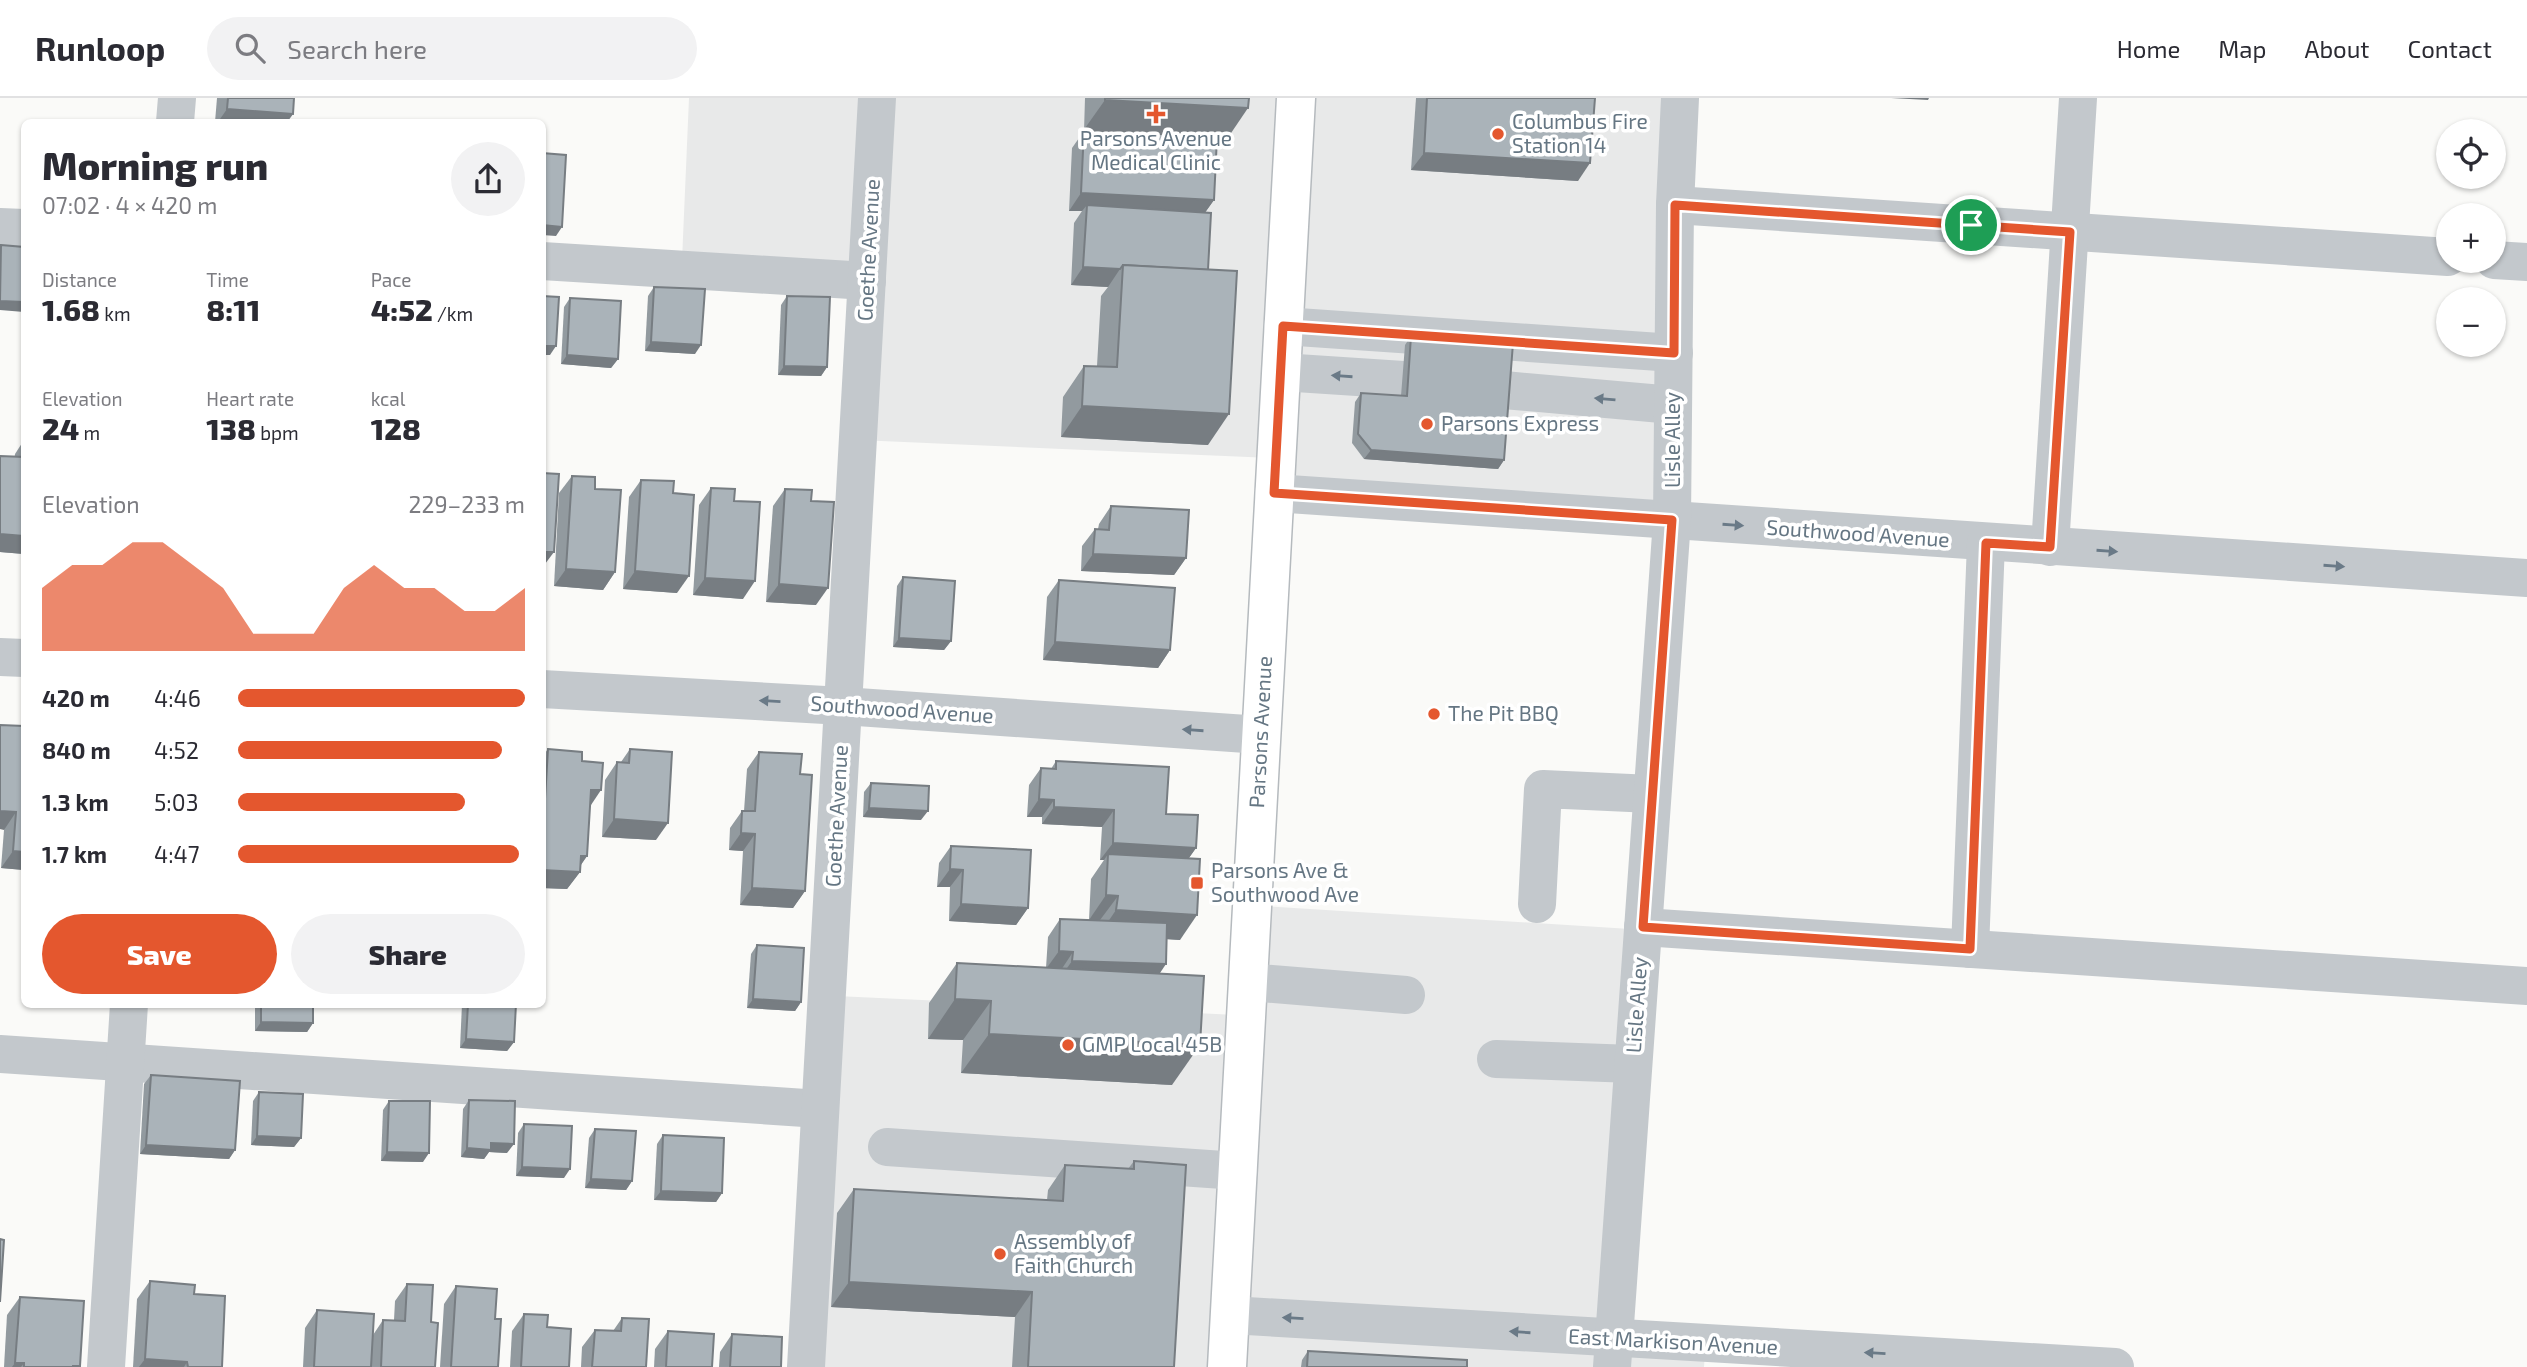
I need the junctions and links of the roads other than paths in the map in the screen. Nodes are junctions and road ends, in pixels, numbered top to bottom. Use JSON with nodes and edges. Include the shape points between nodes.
{"nodes":[{"id":1,"x":177,"y":98,"type":"edge"},
{"id":2,"x":877,"y":98,"type":"edge"},
{"id":3,"x":1296,"y":98,"type":"edge"},
{"id":4,"x":1680,"y":98,"type":"edge"},
{"id":5,"x":2078,"y":98,"type":"edge"},
{"id":6,"x":176,"y":119,"type":"edge"},
{"id":7,"x":1675,"y":205,"type":"junction"},
{"id":8,"x":0,"y":226,"type":"edge"},
{"id":9,"x":21,"y":228,"type":"edge"},
{"id":10,"x":2070,"y":232,"type":"junction"},
{"id":11,"x":2436,"y":256,"type":"edge"},
{"id":12,"x":546,"y":261,"type":"edge"},
{"id":13,"x":2506,"y":261,"type":"edge"},
{"id":14,"x":2527,"y":262,"type":"edge"},
{"id":15,"x":867,"y":281,"type":"junction"},
{"id":16,"x":1283,"y":326,"type":"junction"},
{"id":17,"x":1674,"y":353,"type":"junction"},
{"id":18,"x":1281,"y":372,"type":"junction"},
{"id":19,"x":1403,"y":380,"type":"dead end"},
{"id":20,"x":1504,"y":390,"type":"edge"},
{"id":21,"x":1673,"y":405,"type":"junction"},
{"id":22,"x":1274,"y":493,"type":"junction"},
{"id":23,"x":1672,"y":520,"type":"junction"},
{"id":24,"x":1986,"y":543,"type":"junction"},
{"id":25,"x":2050,"y":547,"type":"junction"},
{"id":26,"x":2527,"y":578,"type":"edge"},
{"id":27,"x":0,"y":657,"type":"edge"},
{"id":28,"x":21,"y":658,"type":"edge"},
{"id":29,"x":546,"y":689,"type":"edge"},
{"id":30,"x":843,"y":706,"type":"junction"},
{"id":31,"x":1261,"y":734,"type":"junction"},
{"id":32,"x":1653,"y":794,"type":"junction"},
{"id":33,"x":1536,"y":904,"type":"dead end"},
{"id":34,"x":1643,"y":927,"type":"junction"},
{"id":35,"x":1970,"y":949,"type":"junction"},
{"id":36,"x":1248,"y":982,"type":"junction"},
{"id":37,"x":2527,"y":986,"type":"edge"},
{"id":38,"x":1406,"y":995,"type":"dead end"},
{"id":39,"x":129,"y":1008,"type":"edge"},
{"id":40,"x":0,"y":1054,"type":"edge"},
{"id":41,"x":1496,"y":1059,"type":"dead end"},
{"id":42,"x":126,"y":1063,"type":"junction"},
{"id":43,"x":1633,"y":1064,"type":"junction"},
{"id":44,"x":820,"y":1109,"type":"junction"},
{"id":45,"x":887,"y":1147,"type":"dead end"},
{"id":46,"x":1238,"y":1171,"type":"junction"},
{"id":47,"x":1230,"y":1315,"type":"junction"},
{"id":48,"x":1612,"y":1353,"type":"edge"},
{"id":49,"x":106,"y":1367,"type":"edge"},
{"id":50,"x":806,"y":1367,"type":"edge"},
{"id":51,"x":1227,"y":1367,"type":"edge"},
{"id":52,"x":2115,"y":1367,"type":"edge"}],
"edges":[{"from":1,"to":6,"type":"street"},
{"from":2,"to":15,"type":"street","name":"Goethe Avenue"},
{"from":3,"to":16,"type":"main road","name":"Parsons Avenue"},
{"from":4,"to":7,"type":"street","name":"Lisle Alley"},
{"from":5,"to":10,"type":"street"},
{"from":7,"to":10,"type":"street"},
{"from":7,"to":17,"type":"street","name":"Lisle Alley"},
{"from":8,"to":9,"type":"street"},
{"from":10,"to":11,"type":"street"},
{"from":10,"to":25,"type":"street"},
{"from":12,"to":15,"type":"street"},
{"from":13,"to":14,"type":"street"},
{"from":15,"to":30,"type":"street","name":"Goethe Avenue"},
{"from":16,"to":17,"type":"street"},
{"from":16,"to":18,"type":"main road","name":"Parsons Avenue"},
{"from":17,"to":21,"type":"street","name":"Lisle Alley"},
{"from":19,"to":18,"type":"street","one_way":true},
{"from":18,"to":22,"type":"main road","name":"Parsons Avenue"},
{"from":21,"to":20,"type":"street","one_way":true},
{"from":21,"to":23,"type":"street","name":"Lisle Alley"},
{"from":22,"to":23,"type":"street","name":"Southwood Avenue"},
{"from":22,"to":31,"type":"main road","name":"Parsons Avenue"},
{"from":23,"to":24,"type":"street","name":"Southwood Avenue","one_way":true},
{"from":23,"to":32,"type":"street","name":"Lisle Alley"},
{"from":24,"to":25,"type":"street","name":"Southwood Avenue"},
{"from":24,"to":35,"type":"street"},
{"from":25,"to":26,"type":"street","name":"Southwood Avenue","one_way":true},
{"from":27,"to":28,"type":"street"},
{"from":30,"to":29,"type":"street","name":"Southwood Avenue","one_way":true},
{"from":31,"to":30,"type":"street","name":"Southwood Avenue","one_way":true},
{"from":30,"to":44,"type":"street","name":"Goethe Avenue"},
{"from":31,"to":36,"type":"main road","name":"Parsons Avenue"},
{"from":32,"to":33,"type":"street","via":[[1543,789]]},
{"from":32,"to":34,"type":"street","name":"Lisle Alley"},
{"from":34,"to":35,"type":"street"},
{"from":34,"to":43,"type":"street","name":"Lisle Alley"},
{"from":35,"to":37,"type":"street"},
{"from":36,"to":38,"type":"street"},
{"from":36,"to":46,"type":"main road","name":"Parsons Avenue"},
{"from":39,"to":42,"type":"street"},
{"from":40,"to":42,"type":"street"},
{"from":41,"to":43,"type":"street"},
{"from":42,"to":44,"type":"street"},
{"from":42,"to":49,"type":"street"},
{"from":43,"to":48,"type":"street","name":"Lisle Alley"},
{"from":44,"to":50,"type":"street","name":"Goethe Avenue"},
{"from":45,"to":46,"type":"street"},
{"from":46,"to":47,"type":"main road","name":"Parsons Avenue"},
{"from":48,"to":47,"type":"street","name":"East Markison Avenue","one_way":true},
{"from":47,"to":51,"type":"main road","name":"Parsons Avenue"},
{"from":52,"to":48,"type":"street","name":"East Markison Avenue","one_way":true}]}
